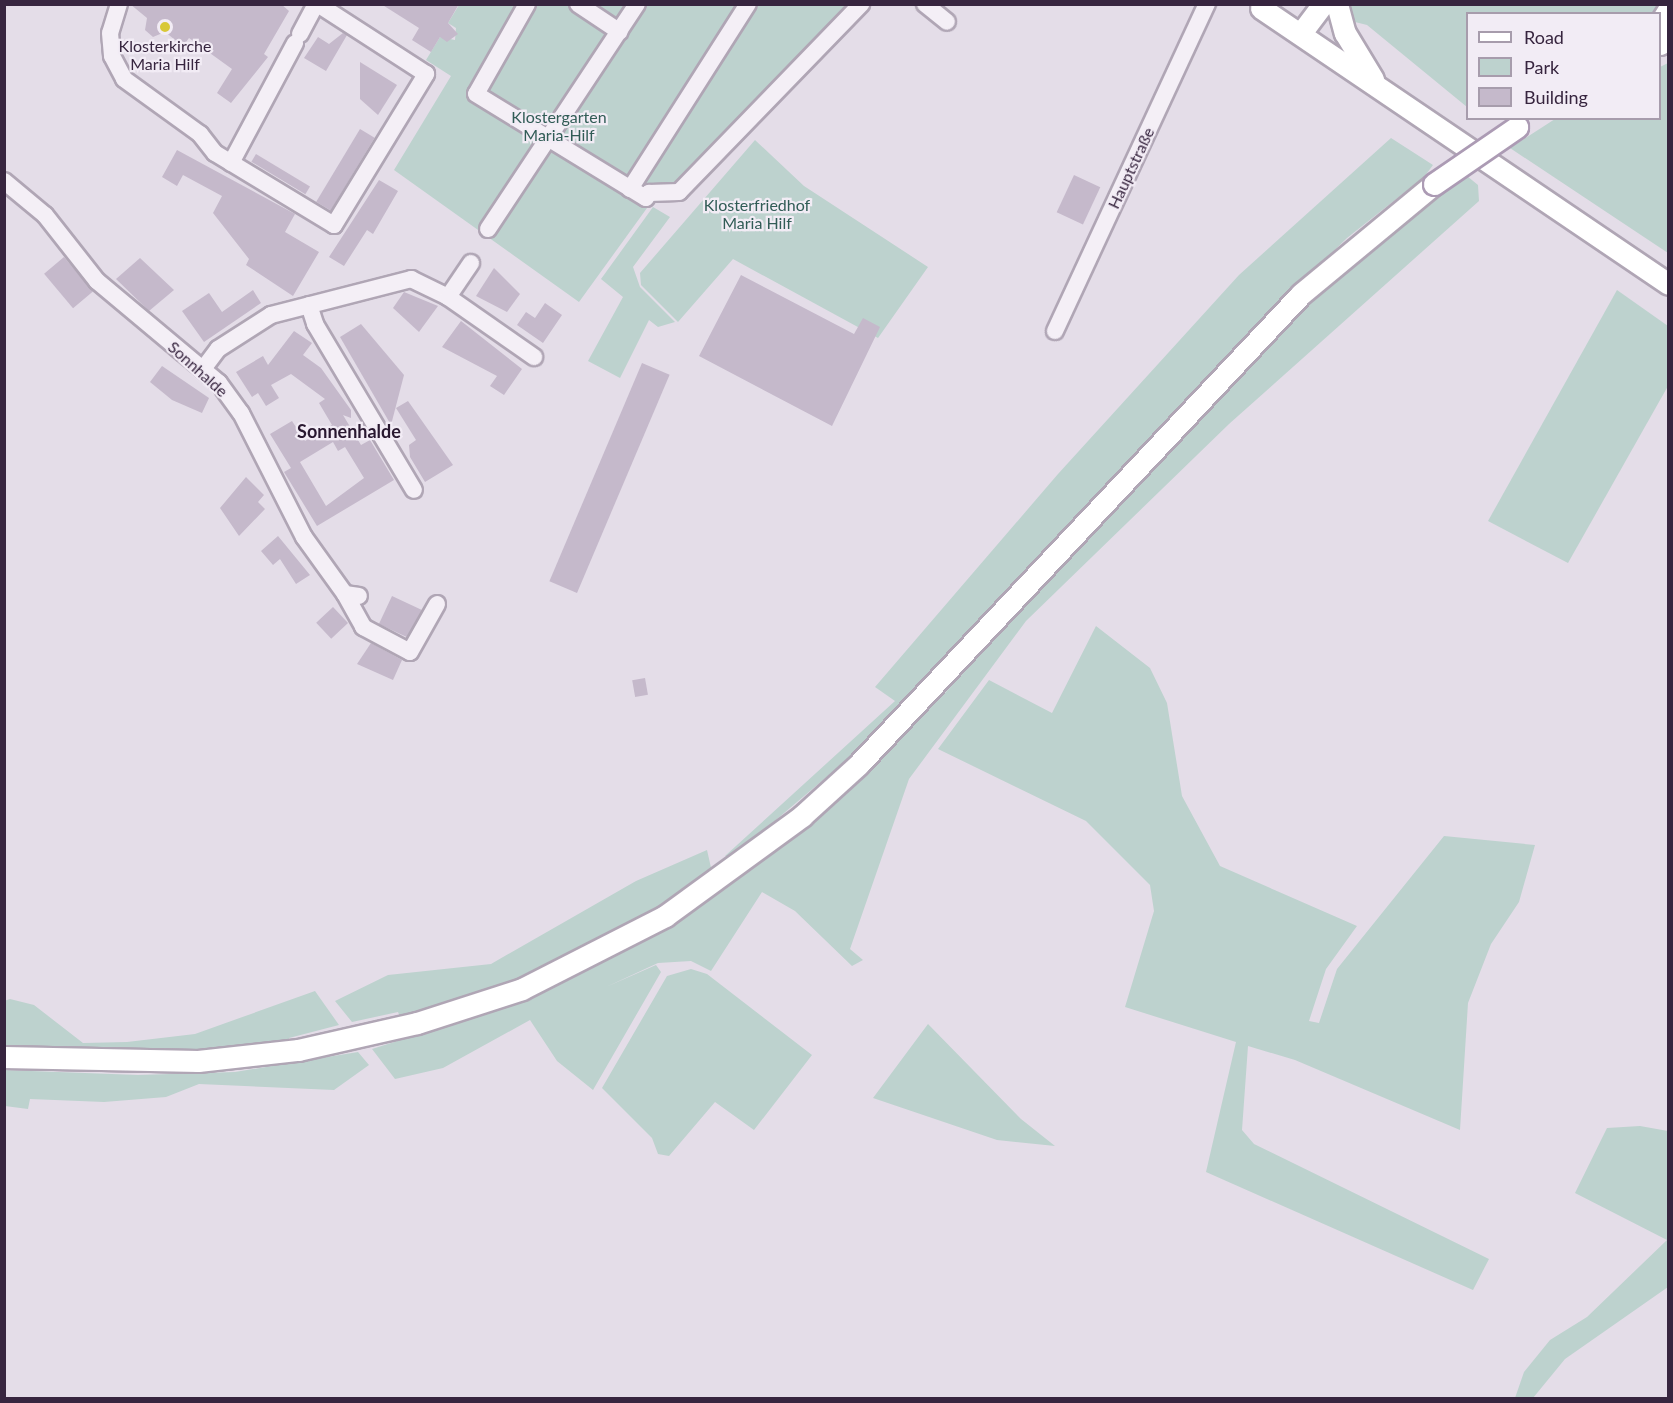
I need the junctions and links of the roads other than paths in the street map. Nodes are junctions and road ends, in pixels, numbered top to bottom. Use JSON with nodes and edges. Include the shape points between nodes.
{"nodes":[{"id":1,"x":119,"y":4,"type":"edge"},
{"id":2,"x":317,"y":4,"type":"edge"},
{"id":3,"x":527,"y":4,"type":"edge"},
{"id":4,"x":578,"y":4,"type":"edge"},
{"id":5,"x":637,"y":4,"type":"edge"},
{"id":6,"x":748,"y":4,"type":"edge"},
{"id":7,"x":861,"y":4,"type":"edge"},
{"id":8,"x":925,"y":4,"type":"edge"},
{"id":9,"x":1207,"y":4,"type":"edge"},
{"id":10,"x":1323,"y":4,"type":"edge"},
{"id":11,"x":1337,"y":4,"type":"edge"},
{"id":12,"x":1258,"y":6,"type":"edge"},
{"id":13,"x":1668,"y":10,"type":"edge"},
{"id":14,"x":1286,"y":12,"type":"edge"},
{"id":15,"x":947,"y":22,"type":"dead end"},
{"id":16,"x":620,"y":32,"type":"junction"},
{"id":17,"x":1301,"y":33,"type":"junction"},
{"id":18,"x":1663,"y":39,"type":"edge"},
{"id":19,"x":1378,"y":88,"type":"junction"},
{"id":20,"x":1524,"y":123,"type":"edge"},
{"id":21,"x":548,"y":138,"type":"junction"},
{"id":22,"x":231,"y":163,"type":"junction"},
{"id":23,"x":4,"y":181,"type":"edge"},
{"id":24,"x":630,"y":189,"type":"junction"},
{"id":25,"x":488,"y":230,"type":"dead end"},
{"id":26,"x":471,"y":263,"type":"dead end"},
{"id":27,"x":1668,"y":284,"type":"edge"},
{"id":28,"x":448,"y":297,"type":"junction"},
{"id":29,"x":309,"y":305,"type":"junction"},
{"id":30,"x":1055,"y":331,"type":"dead end"},
{"id":31,"x":534,"y":357,"type":"dead end"},
{"id":32,"x":202,"y":369,"type":"junction"},
{"id":33,"x":414,"y":490,"type":"dead end"},
{"id":34,"x":436,"y":604,"type":"dead end"},
{"id":35,"x":4,"y":1057,"type":"edge"}],
"edges":[{"from":1,"to":22,"type":"street","via":[[110,25],[112,56],[124,80]]},
{"from":2,"to":22,"type":"street"},
{"from":2,"to":22,"type":"street","via":[[426,74],[334,225]]},
{"from":3,"to":21,"type":"street","via":[[476,94]]},
{"from":4,"to":16,"type":"street"},
{"from":5,"to":16,"type":"street"},
{"from":6,"to":24,"type":"street"},
{"from":7,"to":24,"type":"street","via":[[679,192],[649,193],[650,200]]},
{"from":8,"to":15,"type":"street"},
{"from":9,"to":30,"type":"street","name":"Hauptstraße"},
{"from":10,"to":17,"type":"main road"},
{"from":11,"to":19,"type":"main road","via":[[1345,33]]},
{"from":12,"to":14,"type":"main road"},
{"from":13,"to":18,"type":"main road"},
{"from":14,"to":17,"type":"main road"},
{"from":16,"to":21,"type":"street"},
{"from":17,"to":19,"type":"main road"},
{"from":19,"to":27,"type":"main road"},
{"from":20,"to":35,"type":"main road","bridge":true,"via":[[1434,184],[1356,245],[1286,310],[933,690],[802,816],[664,916],[605,950],[522,989],[417,1023],[298,1050],[220,1061]]},
{"from":21,"to":24,"type":"street"},
{"from":21,"to":25,"type":"street"},
{"from":23,"to":32,"type":"street","name":"Sonnhalde","via":[[45,215],[97,281]]},
{"from":26,"to":28,"type":"street"},
{"from":28,"to":29,"type":"street","via":[[411,279]]},
{"from":28,"to":31,"type":"street"},
{"from":29,"to":32,"type":"street","via":[[249,327],[218,349]]},
{"from":29,"to":33,"type":"street","via":[[315,324]]},
{"from":32,"to":34,"type":"street","name":"Sonnhalde","via":[[241,413],[304,537],[352,595],[363,627],[410,652]]}]}
